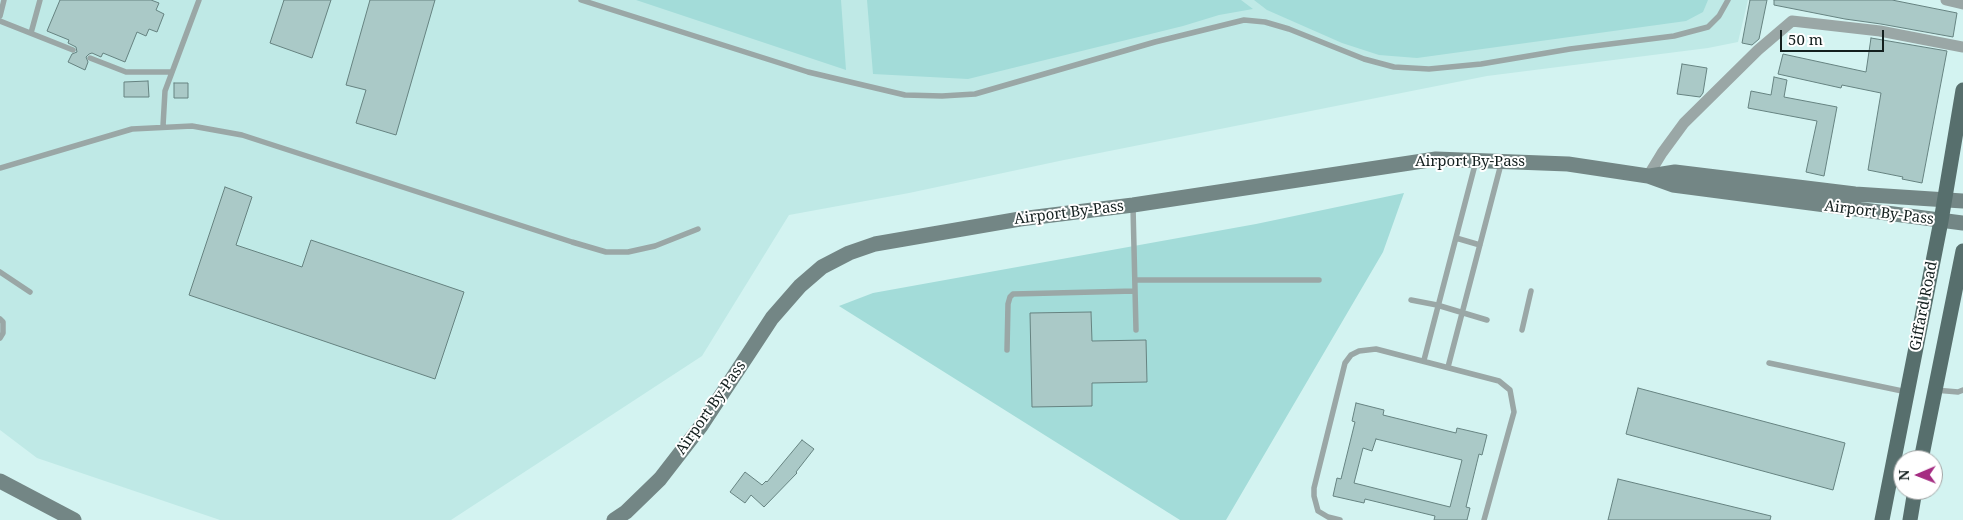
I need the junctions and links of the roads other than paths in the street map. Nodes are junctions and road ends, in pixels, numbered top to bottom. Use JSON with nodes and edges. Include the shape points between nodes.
{"nodes":[{"id":1,"x":4,"y":0,"type":"edge"},
{"id":2,"x":40,"y":0,"type":"edge"},
{"id":3,"x":199,"y":0,"type":"edge"},
{"id":4,"x":581,"y":0,"type":"edge"},
{"id":5,"x":1728,"y":0,"type":"edge"},
{"id":6,"x":1946,"y":0,"type":"edge"},
{"id":7,"x":1963,"y":4,"type":"edge"},
{"id":8,"x":0,"y":16,"type":"edge"},
{"id":9,"x":0,"y":22,"type":"edge"},
{"id":10,"x":31,"y":33,"type":"junction"},
{"id":11,"x":1963,"y":47,"type":"edge"},
{"id":12,"x":73,"y":50,"type":"dead end"},
{"id":13,"x":90,"y":58,"type":"dead end"},
{"id":14,"x":172,"y":72,"type":"junction"},
{"id":15,"x":1963,"y":90,"type":"edge"},
{"id":16,"x":163,"y":126,"type":"junction"},
{"id":17,"x":1476,"y":161,"type":"junction"},
{"id":18,"x":1502,"y":162,"type":"junction"},
{"id":19,"x":0,"y":168,"type":"edge"},
{"id":20,"x":1648,"y":176,"type":"junction"},
{"id":21,"x":1945,"y":199,"type":"junction"},
{"id":22,"x":1963,"y":201,"type":"edge"},
{"id":23,"x":1133,"y":205,"type":"junction"},
{"id":24,"x":1941,"y":221,"type":"junction"},
{"id":25,"x":1963,"y":224,"type":"edge"},
{"id":26,"x":698,"y":228,"type":"dead end"},
{"id":27,"x":1456,"y":238,"type":"junction"},
{"id":28,"x":1480,"y":245,"type":"junction"},
{"id":29,"x":1962,"y":260,"type":"edge"},
{"id":30,"x":0,"y":272,"type":"edge"},
{"id":31,"x":1135,"y":280,"type":"junction"},
{"id":32,"x":1320,"y":280,"type":"dead end"},
{"id":33,"x":1135,"y":291,"type":"junction"},
{"id":34,"x":1531,"y":291,"type":"dead end"},
{"id":35,"x":30,"y":292,"type":"dead end"},
{"id":36,"x":1411,"y":300,"type":"dead end"},
{"id":37,"x":1438,"y":305,"type":"junction"},
{"id":38,"x":1463,"y":312,"type":"junction"},
{"id":39,"x":0,"y":319,"type":"edge"},
{"id":40,"x":1487,"y":320,"type":"dead end"},
{"id":41,"x":1136,"y":330,"type":"dead end"},
{"id":42,"x":1522,"y":330,"type":"dead end"},
{"id":43,"x":0,"y":338,"type":"edge"},
{"id":44,"x":1007,"y":350,"type":"dead end"},
{"id":45,"x":1424,"y":360,"type":"junction"},
{"id":46,"x":1769,"y":364,"type":"dead end"},
{"id":47,"x":1448,"y":367,"type":"junction"},
{"id":48,"x":1935,"y":390,"type":"junction"},
{"id":49,"x":1963,"y":390,"type":"edge"},
{"id":50,"x":1907,"y":392,"type":"junction"},
{"id":51,"x":1923,"y":450,"type":"edge"},
{"id":52,"x":0,"y":481,"type":"edge"},
{"id":53,"x":1913,"y":500,"type":"edge"},
{"id":54,"x":74,"y":520,"type":"edge"},
{"id":55,"x":614,"y":520,"type":"edge"},
{"id":56,"x":1340,"y":520,"type":"edge"},
{"id":57,"x":1484,"y":520,"type":"edge"},
{"id":58,"x":1882,"y":520,"type":"edge"},
{"id":59,"x":1910,"y":520,"type":"edge"}],
"edges":[{"from":1,"to":8,"type":"lane"},
{"from":2,"to":10,"type":"lane"},
{"from":3,"to":14,"type":"lane"},
{"from":4,"to":5,"type":"lane","via":[[808,72],[905,95],[942,96],[975,94],[1244,20],[1289,29],[1364,59],[1394,67],[1429,69],[1674,36],[1708,27]]},
{"from":6,"to":7,"type":"street"},
{"from":9,"to":10,"type":"lane"},
{"from":10,"to":12,"type":"lane"},
{"from":11,"to":20,"type":"street","via":[[1880,31],[1792,21],[1684,123]]},
{"from":13,"to":14,"type":"lane","via":[[126,72]]},
{"from":14,"to":16,"type":"lane","via":[[164,91]]},
{"from":15,"to":21,"type":"main road","name":"Giffard Road"},
{"from":16,"to":19,"type":"lane","via":[[132,129]]},
{"from":16,"to":26,"type":"lane","via":[[192,126],[242,136],[606,252],[628,252],[655,246]]},
{"from":17,"to":18,"type":"main road","name":"Airport By-Pass"},
{"from":17,"to":23,"type":"main road","name":"Airport By-Pass","via":[[1436,159]]},
{"from":17,"to":27,"type":"lane"},
{"from":18,"to":20,"type":"main road","name":"Airport By-Pass","via":[[1568,164]]},
{"from":18,"to":28,"type":"lane"},
{"from":20,"to":21,"type":"main road","name":"Airport By-Pass","via":[[1675,172],[1855,194]]},
{"from":20,"to":24,"type":"main road","name":"Airport By-Pass","via":[[1673,185]]},
{"from":21,"to":22,"type":"main road","name":"Airport By-Pass"},
{"from":21,"to":24,"type":"main road","name":"Giffard Road"},
{"from":23,"to":31,"type":"lane"},
{"from":23,"to":55,"type":"main road","name":"Airport By-Pass","via":[[903,238],[875,244],[822,267],[772,318],[701,426],[660,479]]},
{"from":24,"to":25,"type":"main road","name":"Airport By-Pass"},
{"from":24,"to":50,"type":"main road","name":"Giffard Road"},
{"from":27,"to":28,"type":"lane"},
{"from":27,"to":37,"type":"lane"},
{"from":28,"to":38,"type":"lane"},
{"from":29,"to":48,"type":"main road","name":"Giffard Road"},
{"from":30,"to":35,"type":"lane"},
{"from":31,"to":32,"type":"lane"},
{"from":31,"to":33,"type":"lane"},
{"from":33,"to":41,"type":"lane"},
{"from":33,"to":44,"type":"lane","via":[[1013,294],[1008,304]]},
{"from":34,"to":42,"type":"lane"},
{"from":36,"to":37,"type":"lane"},
{"from":37,"to":38,"type":"lane"},
{"from":37,"to":45,"type":"lane"},
{"from":38,"to":40,"type":"lane"},
{"from":38,"to":47,"type":"lane"},
{"from":39,"to":43,"type":"lane","via":[[3,333]]},
{"from":45,"to":47,"type":"lane"},
{"from":45,"to":56,"type":"lane","via":[[1376,348],[1359,351],[1345,363],[1314,488],[1318,511]]},
{"from":46,"to":50,"type":"lane"},
{"from":47,"to":57,"type":"lane","via":[[1499,381],[1510,390],[1512,397],[1514,412]]},
{"from":48,"to":49,"type":"lane"},
{"from":48,"to":51,"type":"main road","name":"Giffard Road"},
{"from":50,"to":58,"type":"main road","name":"Giffard Road"},
{"from":52,"to":54,"type":"main road"},
{"from":53,"to":59,"type":"main road"}]}
